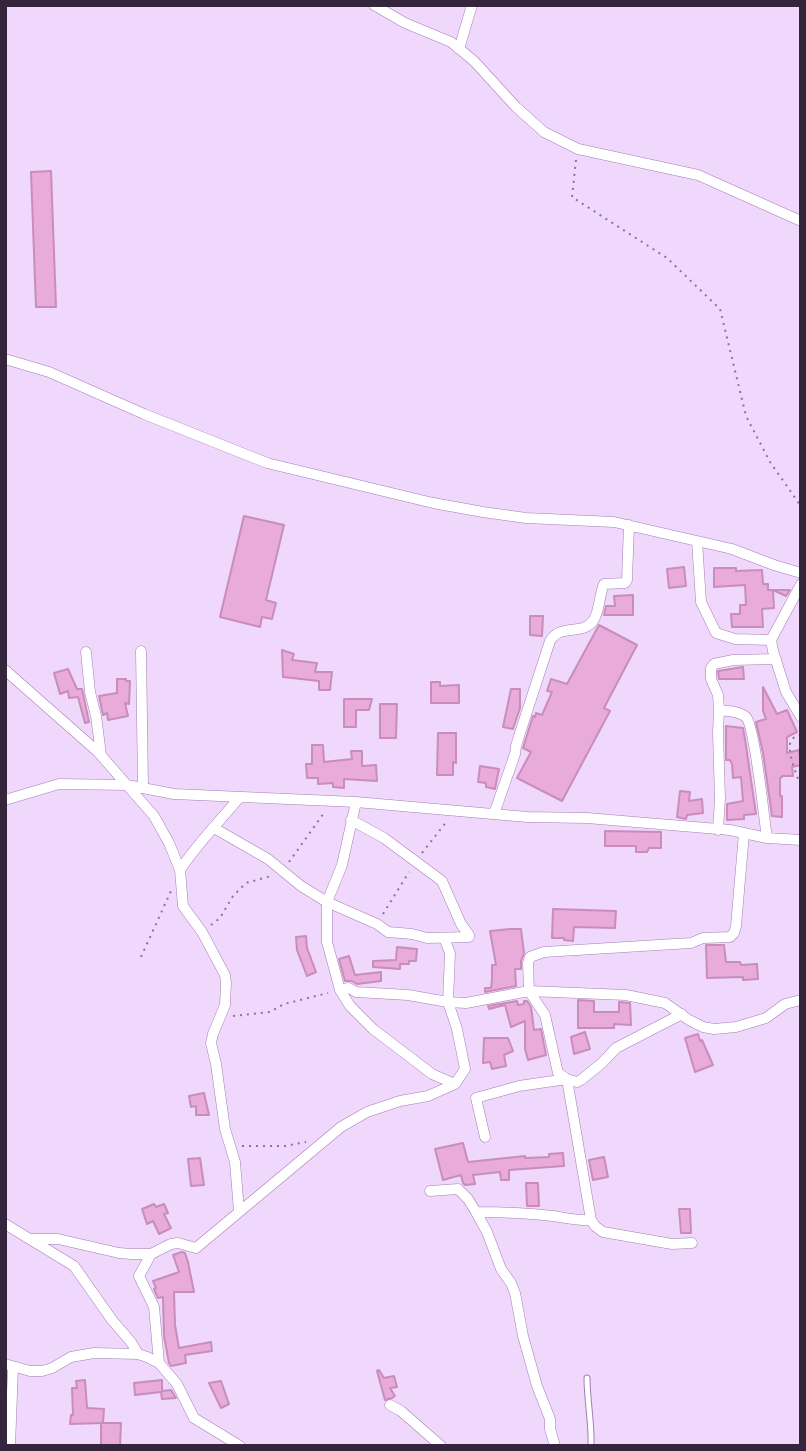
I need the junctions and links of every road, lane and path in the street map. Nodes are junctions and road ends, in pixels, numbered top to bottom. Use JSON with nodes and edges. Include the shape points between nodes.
{"nodes":[{"id":1,"x":374,"y":5,"type":"edge"},
{"id":2,"x":472,"y":5,"type":"edge"},
{"id":3,"x":459,"y":49,"type":"junction"},
{"id":4,"x":578,"y":149,"type":"junction"},
{"id":5,"x":801,"y":221,"type":"edge"},
{"id":6,"x":5,"y":359,"type":"edge"},
{"id":7,"x":801,"y":510,"type":"edge"},
{"id":8,"x":629,"y":525,"type":"junction"},
{"id":9,"x":697,"y":541,"type":"junction"},
{"id":10,"x":801,"y":573,"type":"edge"},
{"id":11,"x":801,"y":584,"type":"edge"},
{"id":12,"x":771,"y":640,"type":"junction"},
{"id":13,"x":141,"y":651,"type":"dead end"},
{"id":14,"x":86,"y":652,"type":"dead end"},
{"id":15,"x":776,"y":659,"type":"junction"},
{"id":16,"x":5,"y":670,"type":"edge"},
{"id":17,"x":719,"y":710,"type":"junction"},
{"id":18,"x":801,"y":717,"type":"edge"},
{"id":19,"x":801,"y":735,"type":"edge"},
{"id":20,"x":102,"y":756,"type":"junction"},
{"id":21,"x":127,"y":785,"type":"junction"},
{"id":22,"x":801,"y":786,"type":"edge"},
{"id":23,"x":143,"y":787,"type":"junction"},
{"id":24,"x":239,"y":798,"type":"junction"},
{"id":25,"x":5,"y":800,"type":"edge"},
{"id":26,"x":356,"y":802,"type":"junction"},
{"id":27,"x":494,"y":814,"type":"junction"},
{"id":28,"x":351,"y":820,"type":"junction"},
{"id":29,"x":214,"y":828,"type":"junction"},
{"id":30,"x":718,"y":830,"type":"junction"},
{"id":31,"x":744,"y":833,"type":"junction"},
{"id":32,"x":767,"y":838,"type":"junction"},
{"id":33,"x":801,"y":840,"type":"edge"},
{"id":34,"x":180,"y":870,"type":"junction"},
{"id":35,"x":171,"y":891,"type":"dead end"},
{"id":36,"x":327,"y":902,"type":"junction"},
{"id":37,"x":444,"y":938,"type":"junction"},
{"id":38,"x":141,"y":957,"type":"dead end"},
{"id":39,"x":340,"y":990,"type":"junction"},
{"id":40,"x":529,"y":991,"type":"junction"},
{"id":41,"x":801,"y":1000,"type":"edge"},
{"id":42,"x":448,"y":1002,"type":"junction"},
{"id":43,"x":682,"y":1014,"type":"junction"},
{"id":44,"x":217,"y":1024,"type":"junction"},
{"id":45,"x":567,"y":1079,"type":"junction"},
{"id":46,"x":455,"y":1084,"type":"junction"},
{"id":47,"x":485,"y":1137,"type":"dead end"},
{"id":48,"x":307,"y":1142,"type":"dead end"},
{"id":49,"x":230,"y":1147,"type":"junction"},
{"id":50,"x":430,"y":1191,"type":"dead end"},
{"id":51,"x":239,"y":1211,"type":"junction"},
{"id":52,"x":476,"y":1212,"type":"junction"},
{"id":53,"x":592,"y":1220,"type":"junction"},
{"id":54,"x":5,"y":1224,"type":"edge"},
{"id":55,"x":32,"y":1239,"type":"junction"},
{"id":56,"x":692,"y":1243,"type":"dead end"},
{"id":57,"x":151,"y":1254,"type":"junction"},
{"id":58,"x":138,"y":1354,"type":"junction"},
{"id":59,"x":159,"y":1363,"type":"junction"},
{"id":60,"x":9,"y":1365,"type":"edge"},
{"id":61,"x":586,"y":1378,"type":"dead end"},
{"id":62,"x":390,"y":1405,"type":"dead end"},
{"id":63,"x":10,"y":1446,"type":"edge"},
{"id":64,"x":240,"y":1446,"type":"edge"},
{"id":65,"x":441,"y":1446,"type":"edge"},
{"id":66,"x":555,"y":1446,"type":"edge"},
{"id":67,"x":591,"y":1446,"type":"edge"}],
"edges":[{"from":1,"to":3,"type":"street"},
{"from":2,"to":3,"type":"street"},
{"from":3,"to":4,"type":"street","via":[[544,132]]},
{"from":4,"to":5,"type":"street","via":[[698,175]]},
{"from":4,"to":7,"type":"path","via":[[572,197],[667,258],[720,309],[746,416]]},
{"from":6,"to":8,"type":"street","via":[[49,372],[267,463],[483,512]]},
{"from":8,"to":9,"type":"street"},
{"from":8,"to":27,"type":"street","via":[[625,583],[604,583],[595,619],[587,628],[562,631],[550,641]]},
{"from":9,"to":10,"type":"street"},
{"from":9,"to":12,"type":"street","via":[[701,602],[716,634]]},
{"from":11,"to":12,"type":"street"},
{"from":12,"to":15,"type":"street"},
{"from":13,"to":23,"type":"street"},
{"from":14,"to":20,"type":"street"},
{"from":15,"to":17,"type":"street","via":[[733,660],[712,666]]},
{"from":15,"to":18,"type":"street","via":[[786,692]]},
{"from":16,"to":20,"type":"street"},
{"from":17,"to":30,"type":"street"},
{"from":17,"to":32,"type":"street","via":[[743,714],[749,720]]},
{"from":19,"to":22,"type":"path","via":[[790,741],[789,748]]},
{"from":20,"to":21,"type":"street"},
{"from":21,"to":23,"type":"street"},
{"from":21,"to":25,"type":"street","via":[[59,784]]},
{"from":21,"to":34,"type":"street","via":[[154,816]]},
{"from":23,"to":24,"type":"street","via":[[163,793]]},
{"from":24,"to":26,"type":"street"},
{"from":24,"to":29,"type":"street"},
{"from":26,"to":27,"type":"street"},
{"from":26,"to":28,"type":"street"},
{"from":27,"to":30,"type":"street"},
{"from":28,"to":36,"type":"street","via":[[342,865]]},
{"from":28,"to":37,"type":"street","via":[[442,881],[470,936]]},
{"from":29,"to":34,"type":"street"},
{"from":29,"to":36,"type":"street","via":[[268,859]]},
{"from":30,"to":31,"type":"street"},
{"from":31,"to":32,"type":"street"},
{"from":31,"to":40,"type":"street","via":[[736,926],[730,937],[536,954],[528,959]]},
{"from":32,"to":33,"type":"street"},
{"from":34,"to":44,"type":"street","via":[[184,906],[225,975],[225,1005]]},
{"from":35,"to":38,"type":"path"},
{"from":36,"to":37,"type":"street","via":[[392,933]]},
{"from":36,"to":39,"type":"street","via":[[327,942]]},
{"from":37,"to":42,"type":"street","via":[[450,953]]},
{"from":39,"to":42,"type":"street"},
{"from":39,"to":44,"type":"path","via":[[270,1012],[225,1017]]},
{"from":39,"to":46,"type":"street","via":[[373,1029],[432,1074]]},
{"from":40,"to":42,"type":"street","via":[[475,1002]]},
{"from":40,"to":43,"type":"street","via":[[626,995],[665,1003]]},
{"from":40,"to":45,"type":"street","via":[[545,1015],[558,1073]]},
{"from":41,"to":43,"type":"street","via":[[785,1004],[766,1018],[732,1028],[708,1028]]},
{"from":42,"to":46,"type":"street","via":[[466,1069]]},
{"from":43,"to":45,"type":"street","via":[[615,1048],[585,1079]]},
{"from":44,"to":49,"type":"street","via":[[211,1043]]},
{"from":45,"to":47,"type":"street","via":[[476,1098]]},
{"from":45,"to":53,"type":"street"},
{"from":46,"to":51,"type":"street","via":[[367,1112],[341,1127]]},
{"from":48,"to":49,"type":"path"},
{"from":49,"to":51,"type":"street"},
{"from":50,"to":52,"type":"street","via":[[458,1189]]},
{"from":51,"to":57,"type":"street","via":[[195,1248],[172,1244]]},
{"from":52,"to":53,"type":"street"},
{"from":52,"to":66,"type":"street","via":[[512,1283]]},
{"from":53,"to":56,"type":"street","via":[[603,1232]]},
{"from":54,"to":55,"type":"street"},
{"from":55,"to":57,"type":"street"},
{"from":55,"to":58,"type":"street","via":[[74,1266]]},
{"from":57,"to":59,"type":"street","via":[[139,1276],[155,1307]]},
{"from":58,"to":59,"type":"street"},
{"from":58,"to":60,"type":"street","via":[[81,1355],[42,1371]]},
{"from":59,"to":64,"type":"street","via":[[177,1384],[194,1418]]},
{"from":60,"to":63,"type":"street"},
{"from":61,"to":67,"type":"lane"},
{"from":62,"to":65,"type":"street"}]}
